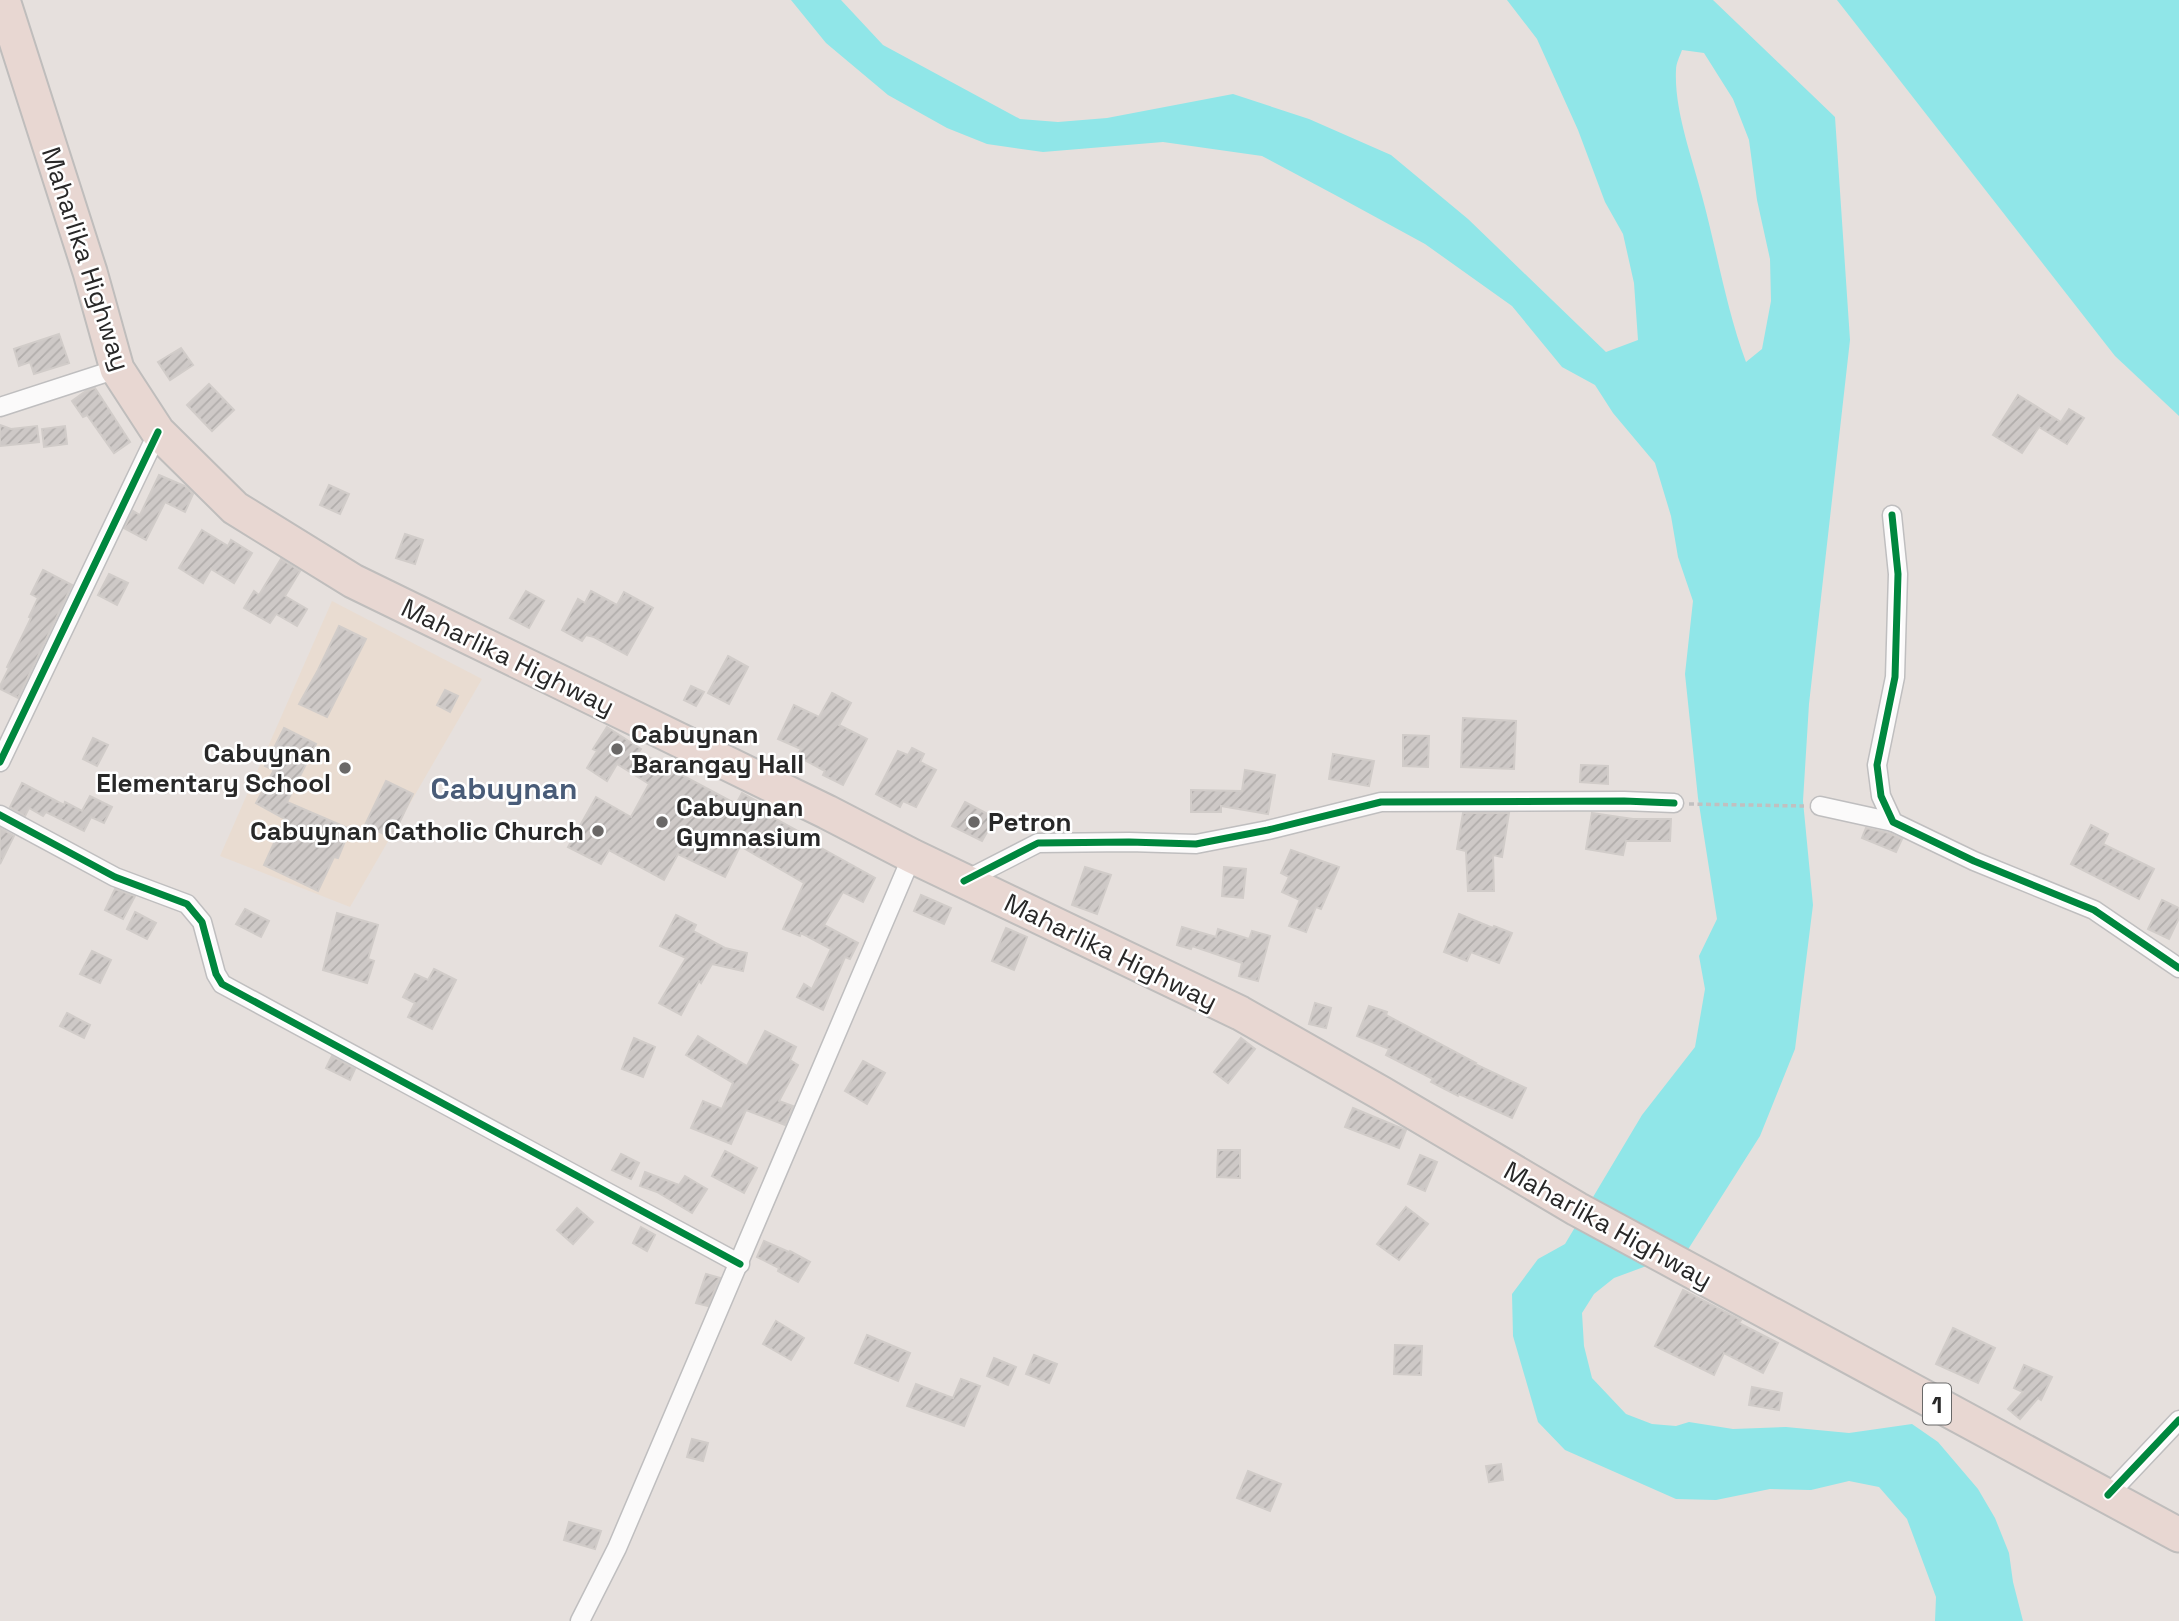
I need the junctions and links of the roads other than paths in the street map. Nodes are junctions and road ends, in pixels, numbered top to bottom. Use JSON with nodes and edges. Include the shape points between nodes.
{"nodes":[{"id":1,"x":3,"y":0,"type":"edge"},
{"id":2,"x":117,"y":369,"type":"junction"},
{"id":3,"x":0,"y":407,"type":"edge"},
{"id":4,"x":158,"y":432,"type":"junction"},
{"id":5,"x":1892,"y":515,"type":"dead end"},
{"id":6,"x":0,"y":762,"type":"edge"},
{"id":7,"x":1674,"y":803,"type":"road end"},
{"id":8,"x":1820,"y":806,"type":"road end"},
{"id":9,"x":0,"y":816,"type":"edge"},
{"id":10,"x":1893,"y":822,"type":"junction"},
{"id":11,"x":912,"y":856,"type":"junction"},
{"id":12,"x":964,"y":881,"type":"junction"},
{"id":13,"x":2179,"y":968,"type":"edge"},
{"id":14,"x":740,"y":1264,"type":"junction"},
{"id":15,"x":2179,"y":1420,"type":"edge"},
{"id":16,"x":2108,"y":1495,"type":"junction"},
{"id":17,"x":2179,"y":1535,"type":"edge"},
{"id":18,"x":580,"y":1621,"type":"edge"}],
"edges":[{"from":1,"to":2,"type":"highway","name":"Maharlika Highway","number":"1"},
{"from":2,"to":3,"type":"street"},
{"from":2,"to":4,"type":"highway","name":"Maharlika Highway","number":"1"},
{"from":4,"to":6,"type":"street"},
{"from":4,"to":11,"type":"highway","name":"Maharlika Highway","number":"1","via":[[235,509],[353,581]]},
{"from":5,"to":10,"type":"street","via":[[1898,574],[1895,677],[1877,765],[1881,796]]},
{"from":7,"to":12,"type":"street","via":[[1381,802],[1196,844],[1038,843]]},
{"from":8,"to":10,"type":"street"},
{"from":9,"to":14,"type":"street","via":[[115,877],[187,904],[202,922],[222,984]]},
{"from":10,"to":13,"type":"street","via":[[2094,910]]},
{"from":11,"to":12,"type":"highway","name":"Maharlika Highway","number":"1"},
{"from":11,"to":14,"type":"street"},
{"from":12,"to":16,"type":"highway","name":"Maharlika Highway","number":"1","via":[[1240,1013],[1577,1209]]},
{"from":14,"to":18,"type":"street","via":[[618,1548]]},
{"from":15,"to":16,"type":"street"},
{"from":16,"to":17,"type":"highway","name":"Maharlika Highway","number":"1"}]}
